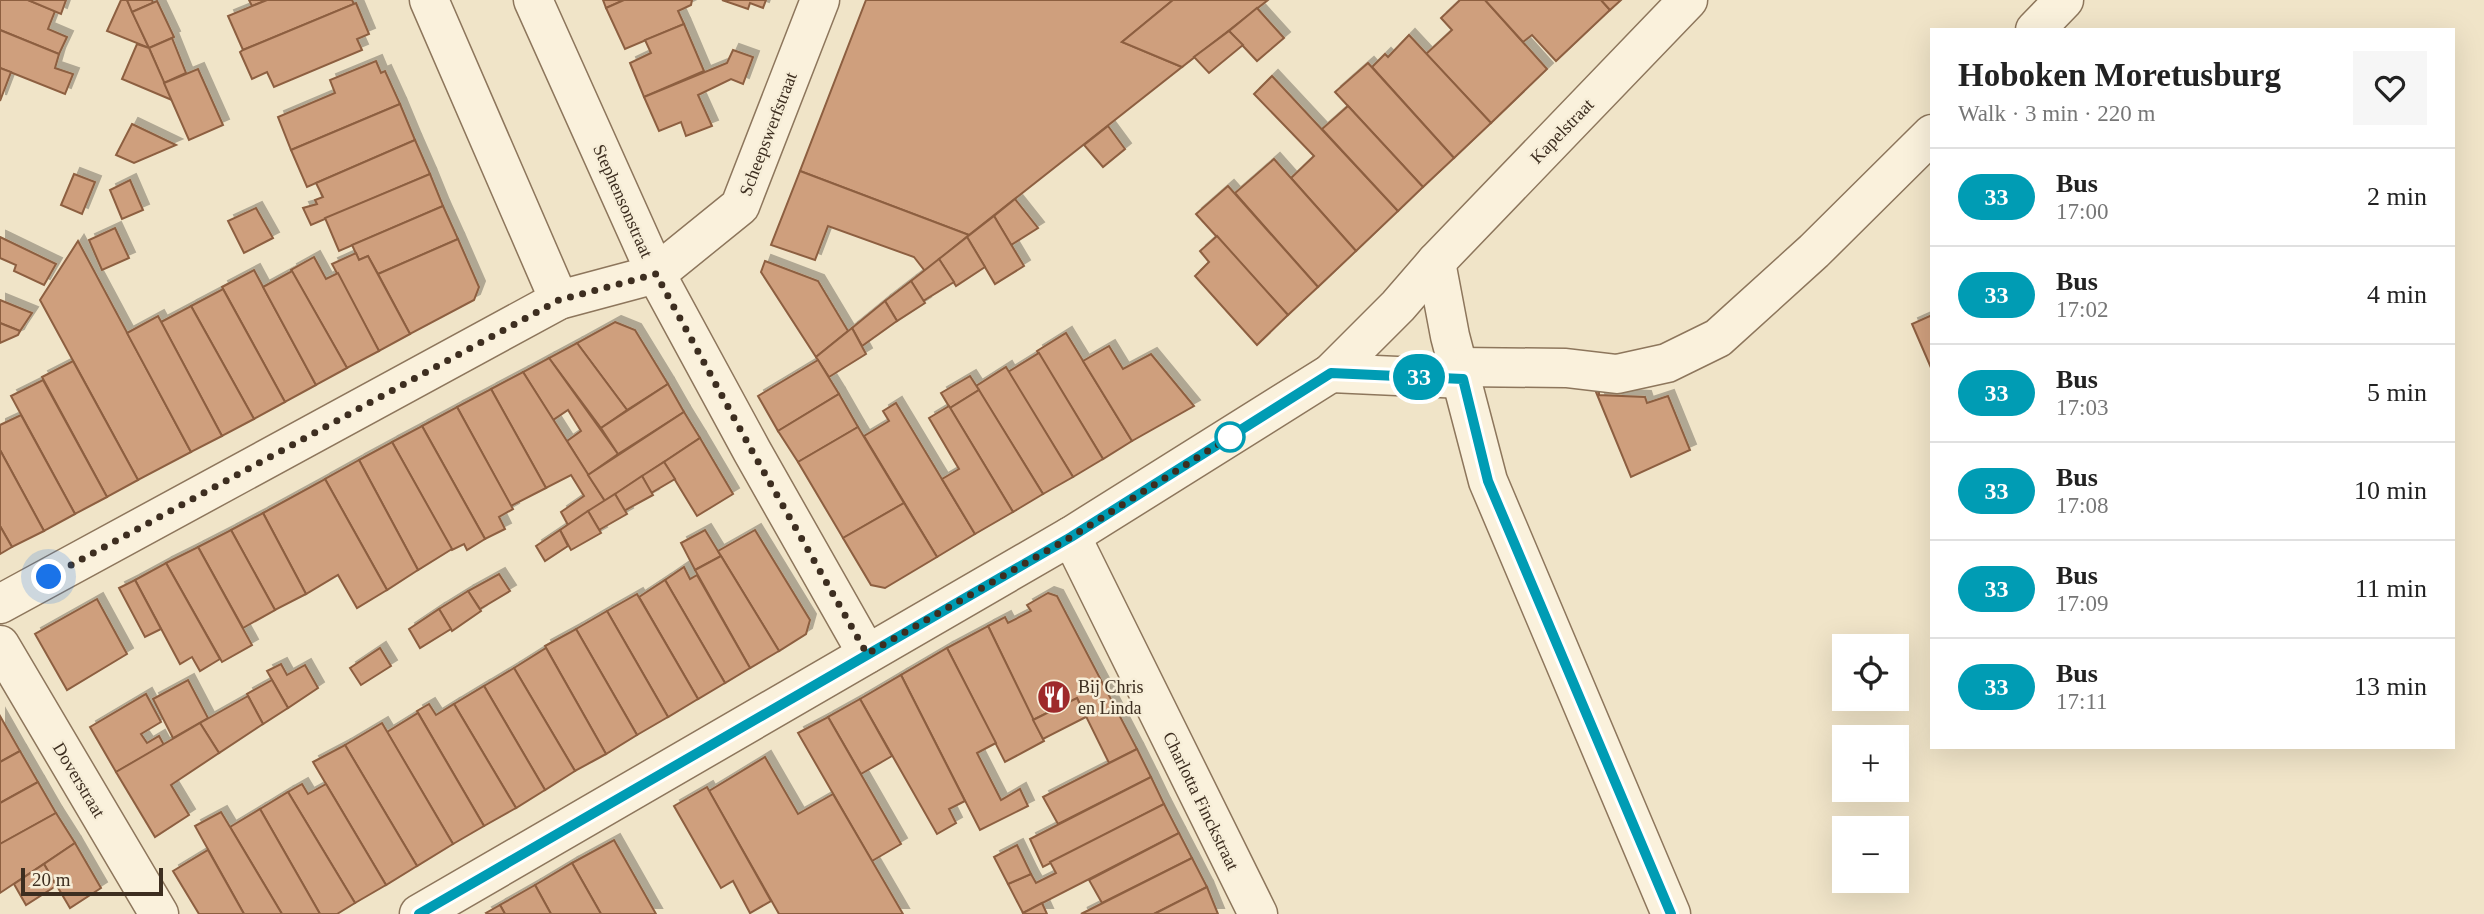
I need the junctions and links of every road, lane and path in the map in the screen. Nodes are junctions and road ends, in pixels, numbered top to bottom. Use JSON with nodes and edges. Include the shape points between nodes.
{"nodes":[{"id":1,"x":429,"y":0,"type":"edge"},
{"id":2,"x":533,"y":0,"type":"edge"},
{"id":3,"x":821,"y":0,"type":"edge"},
{"id":4,"x":1688,"y":0,"type":"edge"},
{"id":5,"x":2064,"y":0,"type":"edge"},
{"id":6,"x":2037,"y":28,"type":"edge"},
{"id":7,"x":1930,"y":136,"type":"edge"},
{"id":8,"x":1436,"y":262,"type":"junction"},
{"id":9,"x":656,"y":274,"type":"junction"},
{"id":10,"x":559,"y":300,"type":"junction"},
{"id":11,"x":1331,"y":373,"type":"junction"},
{"id":12,"x":1461,"y":373,"type":"junction"},
{"id":13,"x":1071,"y":537,"type":"junction"},
{"id":14,"x":0,"y":604,"type":"edge"},
{"id":15,"x":0,"y":645,"type":"edge"},
{"id":16,"x":867,"y":654,"type":"junction"},
{"id":17,"x":159,"y":914,"type":"edge"},
{"id":18,"x":419,"y":914,"type":"edge"},
{"id":19,"x":1258,"y":914,"type":"edge"},
{"id":20,"x":1671,"y":914,"type":"edge"}],
"edges":[{"from":1,"to":10,"type":"street"},
{"from":2,"to":9,"type":"street","name":"Stephensonstraat"},
{"from":3,"to":9,"type":"street","name":"Scheepswerfstraat","via":[[740,206]]},
{"from":4,"to":8,"type":"street","name":"Kapelstraat"},
{"from":5,"to":6,"type":"street"},
{"from":7,"to":12,"type":"street","via":[[1718,338],[1667,363],[1617,374],[1566,368]]},
{"from":8,"to":11,"type":"street","name":"Kapelstraat"},
{"from":8,"to":12,"type":"street"},
{"from":9,"to":10,"type":"street"},
{"from":9,"to":16,"type":"street","name":"Stephensonstraat"},
{"from":10,"to":14,"type":"street"},
{"from":11,"to":12,"type":"street"},
{"from":11,"to":13,"type":"street","name":"Kapelstraat"},
{"from":12,"to":20,"type":"street","via":[[1488,481]]},
{"from":13,"to":16,"type":"street","name":"Kapelstraat"},
{"from":13,"to":19,"type":"street","name":"Charlotta Finckstraat"},
{"from":15,"to":17,"type":"street","name":"Doverstraat"},
{"from":16,"to":18,"type":"street","name":"Kapelstraat"}]}
